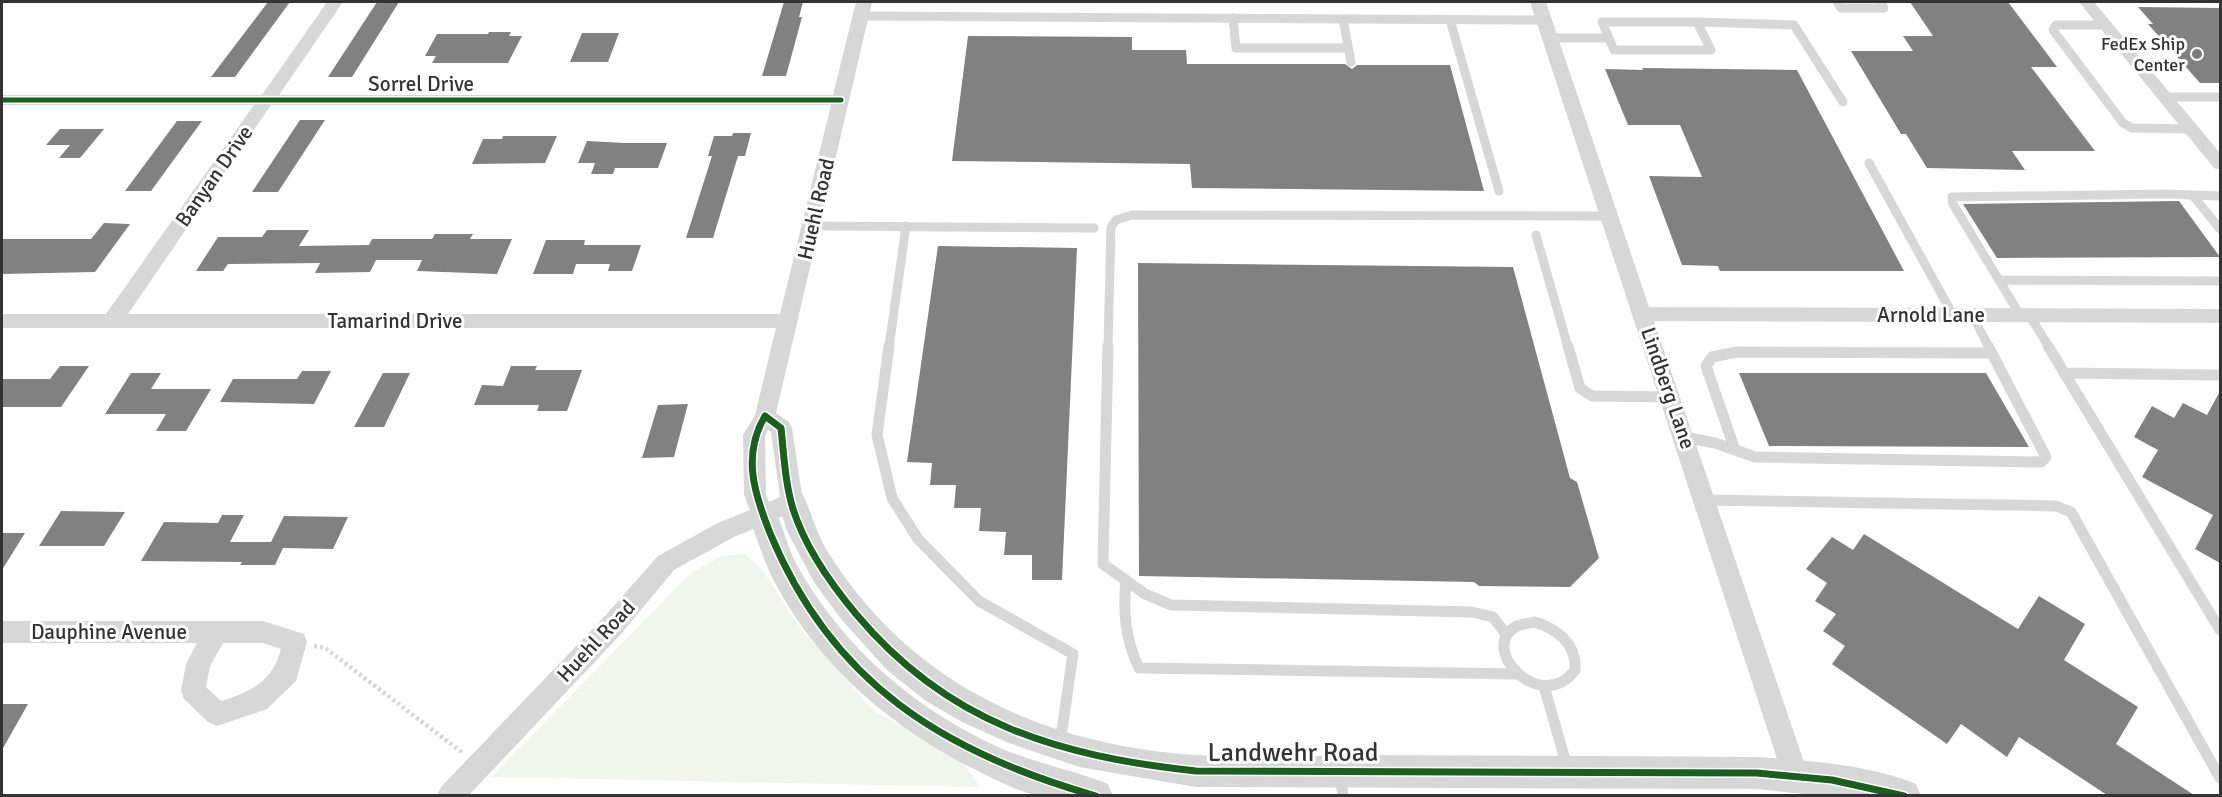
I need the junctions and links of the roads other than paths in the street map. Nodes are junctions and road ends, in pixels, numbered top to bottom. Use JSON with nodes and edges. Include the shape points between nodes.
{"nodes":[{"id":1,"x":335,"y":2,"type":"edge"},
{"id":2,"x":1538,"y":2,"type":"edge"},
{"id":3,"x":1837,"y":2,"type":"edge"},
{"id":4,"x":1881,"y":2,"type":"edge"},
{"id":5,"x":2086,"y":2,"type":"edge"},
{"id":6,"x":863,"y":9,"type":"edge"},
{"id":7,"x":1233,"y":18,"type":"junction"},
{"id":8,"x":1343,"y":19,"type":"junction"},
{"id":9,"x":1450,"y":20,"type":"junction"},
{"id":10,"x":1544,"y":20,"type":"junction"},
{"id":11,"x":1697,"y":22,"type":"junction"},
{"id":12,"x":2105,"y":25,"type":"junction"},
{"id":13,"x":1550,"y":38,"type":"junction"},
{"id":14,"x":1609,"y":38,"type":"junction"},
{"id":15,"x":1348,"y":48,"type":"junction"},
{"id":16,"x":1351,"y":62,"type":"dead end"},
{"id":17,"x":2165,"y":97,"type":"junction"},
{"id":18,"x":2220,"y":97,"type":"edge"},
{"id":19,"x":2,"y":100,"type":"edge"},
{"id":20,"x":267,"y":100,"type":"junction"},
{"id":21,"x":841,"y":100,"type":"junction"},
{"id":22,"x":1843,"y":102,"type":"dead end"},
{"id":23,"x":2192,"y":129,"type":"junction"},
{"id":24,"x":1869,"y":163,"type":"dead end"},
{"id":25,"x":2220,"y":164,"type":"edge"},
{"id":26,"x":1499,"y":191,"type":"dead end"},
{"id":27,"x":2194,"y":196,"type":"junction"},
{"id":28,"x":2220,"y":196,"type":"edge"},
{"id":29,"x":1610,"y":216,"type":"junction"},
{"id":30,"x":813,"y":226,"type":"junction"},
{"id":31,"x":906,"y":226,"type":"junction"},
{"id":32,"x":1094,"y":228,"type":"dead end"},
{"id":33,"x":2220,"y":229,"type":"edge"},
{"id":34,"x":1536,"y":236,"type":"dead end"},
{"id":35,"x":1999,"y":280,"type":"junction"},
{"id":36,"x":2220,"y":281,"type":"edge"},
{"id":37,"x":1642,"y":314,"type":"junction"},
{"id":38,"x":1962,"y":315,"type":"junction"},
{"id":39,"x":2025,"y":315,"type":"junction"},
{"id":40,"x":2220,"y":316,"type":"edge"},
{"id":41,"x":2,"y":321,"type":"edge"},
{"id":42,"x":112,"y":321,"type":"junction"},
{"id":43,"x":789,"y":321,"type":"junction"},
{"id":44,"x":1991,"y":353,"type":"junction"},
{"id":45,"x":2064,"y":372,"type":"junction"},
{"id":46,"x":2220,"y":375,"type":"edge"},
{"id":47,"x":1671,"y":397,"type":"junction"},
{"id":48,"x":765,"y":416,"type":"junction"},
{"id":49,"x":1684,"y":437,"type":"junction"},
{"id":50,"x":1735,"y":450,"type":"junction"},
{"id":51,"x":1706,"y":500,"type":"junction"},
{"id":52,"x":792,"y":502,"type":"junction"},
{"id":53,"x":763,"y":515,"type":"junction"},
{"id":54,"x":1126,"y":580,"type":"junction"},
{"id":55,"x":2220,"y":630,"type":"edge"},
{"id":56,"x":2,"y":632,"type":"edge"},
{"id":57,"x":216,"y":632,"type":"junction"},
{"id":58,"x":1506,"y":634,"type":"junction"},
{"id":59,"x":1516,"y":674,"type":"junction"},
{"id":60,"x":1544,"y":686,"type":"junction"},
{"id":61,"x":1059,"y":747,"type":"junction"},
{"id":62,"x":1569,"y":773,"type":"junction"},
{"id":63,"x":2220,"y":778,"type":"edge"},
{"id":64,"x":1341,"y":783,"type":"edge"},
{"id":65,"x":1797,"y":785,"type":"edge"},
{"id":66,"x":1050,"y":790,"type":"edge"},
{"id":67,"x":450,"y":795,"type":"edge"},
{"id":68,"x":1095,"y":795,"type":"edge"},
{"id":69,"x":1904,"y":795,"type":"edge"}],
"edges":[{"from":1,"to":20,"type":"street","name":"Banyan Drive"},
{"from":2,"to":10,"type":"street","name":"Lindberg Lane"},
{"from":3,"to":4,"type":"lane","via":[[1841,8],[1884,8]]},
{"from":5,"to":12,"type":"street"},
{"from":6,"to":7,"type":"lane"},
{"from":6,"to":21,"type":"street","name":"Huehl Road"},
{"from":7,"to":8,"type":"lane"},
{"from":7,"to":15,"type":"lane","via":[[1236,48]]},
{"from":8,"to":9,"type":"lane"},
{"from":8,"to":15,"type":"lane"},
{"from":9,"to":10,"type":"lane"},
{"from":9,"to":26,"type":"lane"},
{"from":10,"to":13,"type":"street","name":"Lindberg Lane"},
{"from":11,"to":14,"type":"lane","via":[[1602,22]]},
{"from":11,"to":14,"type":"lane","via":[[1711,50],[1614,50]]},
{"from":11,"to":22,"type":"lane","via":[[1794,25]]},
{"from":12,"to":17,"type":"street"},
{"from":12,"to":23,"type":"lane","via":[[2056,25],[2053,30],[2123,123],[2132,128]]},
{"from":13,"to":14,"type":"lane"},
{"from":13,"to":29,"type":"street","name":"Lindberg Lane"},
{"from":15,"to":16,"type":"lane"},
{"from":17,"to":18,"type":"lane"},
{"from":17,"to":23,"type":"street"},
{"from":19,"to":20,"type":"street","name":"Sorrel Drive"},
{"from":20,"to":21,"type":"street","name":"Sorrel Drive"},
{"from":20,"to":42,"type":"street","name":"Banyan Drive"},
{"from":21,"to":30,"type":"street","name":"Huehl Road"},
{"from":23,"to":25,"type":"street"},
{"from":24,"to":38,"type":"lane"},
{"from":27,"to":28,"type":"lane"},
{"from":27,"to":33,"type":"lane"},
{"from":27,"to":35,"type":"lane","via":[[1952,197]]},
{"from":29,"to":37,"type":"street","name":"Lindberg Lane"},
{"from":29,"to":54,"type":"lane","via":[[1132,215],[1116,220],[1111,226],[1107,310],[1103,564]]},
{"from":30,"to":31,"type":"lane"},
{"from":30,"to":43,"type":"street","name":"Huehl Road"},
{"from":31,"to":32,"type":"lane"},
{"from":31,"to":61,"type":"lane","via":[[877,435],[892,498],[918,539],[979,600],[1073,654]]},
{"from":34,"to":47,"type":"lane","via":[[1580,388],[1592,396]]},
{"from":35,"to":36,"type":"lane"},
{"from":35,"to":39,"type":"lane"},
{"from":37,"to":38,"type":"street","name":"Arnold Lane"},
{"from":37,"to":47,"type":"street","name":"Lindberg Lane"},
{"from":38,"to":39,"type":"street","name":"Arnold Lane"},
{"from":38,"to":44,"type":"lane"},
{"from":39,"to":40,"type":"street","name":"Arnold Lane"},
{"from":39,"to":45,"type":"lane"},
{"from":41,"to":42,"type":"street","name":"Tamarind Drive"},
{"from":42,"to":43,"type":"street","name":"Tamarind Drive"},
{"from":43,"to":48,"type":"street","name":"Huehl Road"},
{"from":44,"to":50,"type":"lane","via":[[1737,352],[1712,357],[1706,366]]},
{"from":44,"to":50,"type":"lane","via":[[2046,457],[2041,462],[1755,457]]},
{"from":45,"to":46,"type":"lane"},
{"from":45,"to":55,"type":"lane"},
{"from":47,"to":49,"type":"street","name":"Lindberg Lane"},
{"from":48,"to":52,"type":"street","via":[[781,428]]},
{"from":48,"to":53,"type":"street","name":"Huehl Road","via":[[754,435],[755,495]]},
{"from":49,"to":50,"type":"lane"},
{"from":49,"to":51,"type":"street","name":"Lindberg Lane"},
{"from":51,"to":63,"type":"lane","via":[[2056,506],[2071,512]]},
{"from":51,"to":65,"type":"street","name":"Lindberg Lane"},
{"from":52,"to":53,"type":"street","name":"Huehl Road"},
{"from":52,"to":61,"type":"street","name":"Landwehr Road","via":[[824,572],[904,665],[968,709]]},
{"from":53,"to":66,"type":"street","via":[[795,593],[825,635],[870,683],[951,741]]},
{"from":53,"to":67,"type":"street","name":"Huehl Road","via":[[666,563],[613,625]]},
{"from":54,"to":58,"type":"lane","via":[[1145,594],[1171,605],[1472,612],[1493,617]]},
{"from":54,"to":59,"type":"lane","via":[[1122,619],[1130,653],[1139,668]]},
{"from":56,"to":57,"type":"street","name":"Dauphine Avenue"},
{"from":57,"to":57,"type":"street","name":"Dauphine Avenue","via":[[264,632],[296,642],[287,673],[258,701],[217,714],[193,691],[198,664]]},
{"from":58,"to":59,"type":"lane","via":[[1504,654]]},
{"from":58,"to":60,"type":"lane","via":[[1523,622],[1535,622],[1547,624],[1568,639],[1575,661],[1573,672],[1566,680]]},
{"from":59,"to":60,"type":"lane"},
{"from":60,"to":62,"type":"lane"},
{"from":61,"to":64,"type":"street","name":"Landwehr Road","via":[[1127,763]]},
{"from":62,"to":64,"type":"street","name":"Landwehr Road"},
{"from":62,"to":65,"type":"street","name":"Landwehr Road"},
{"from":65,"to":69,"type":"street","name":"Landwehr Road"},
{"from":66,"to":68,"type":"street"}]}
